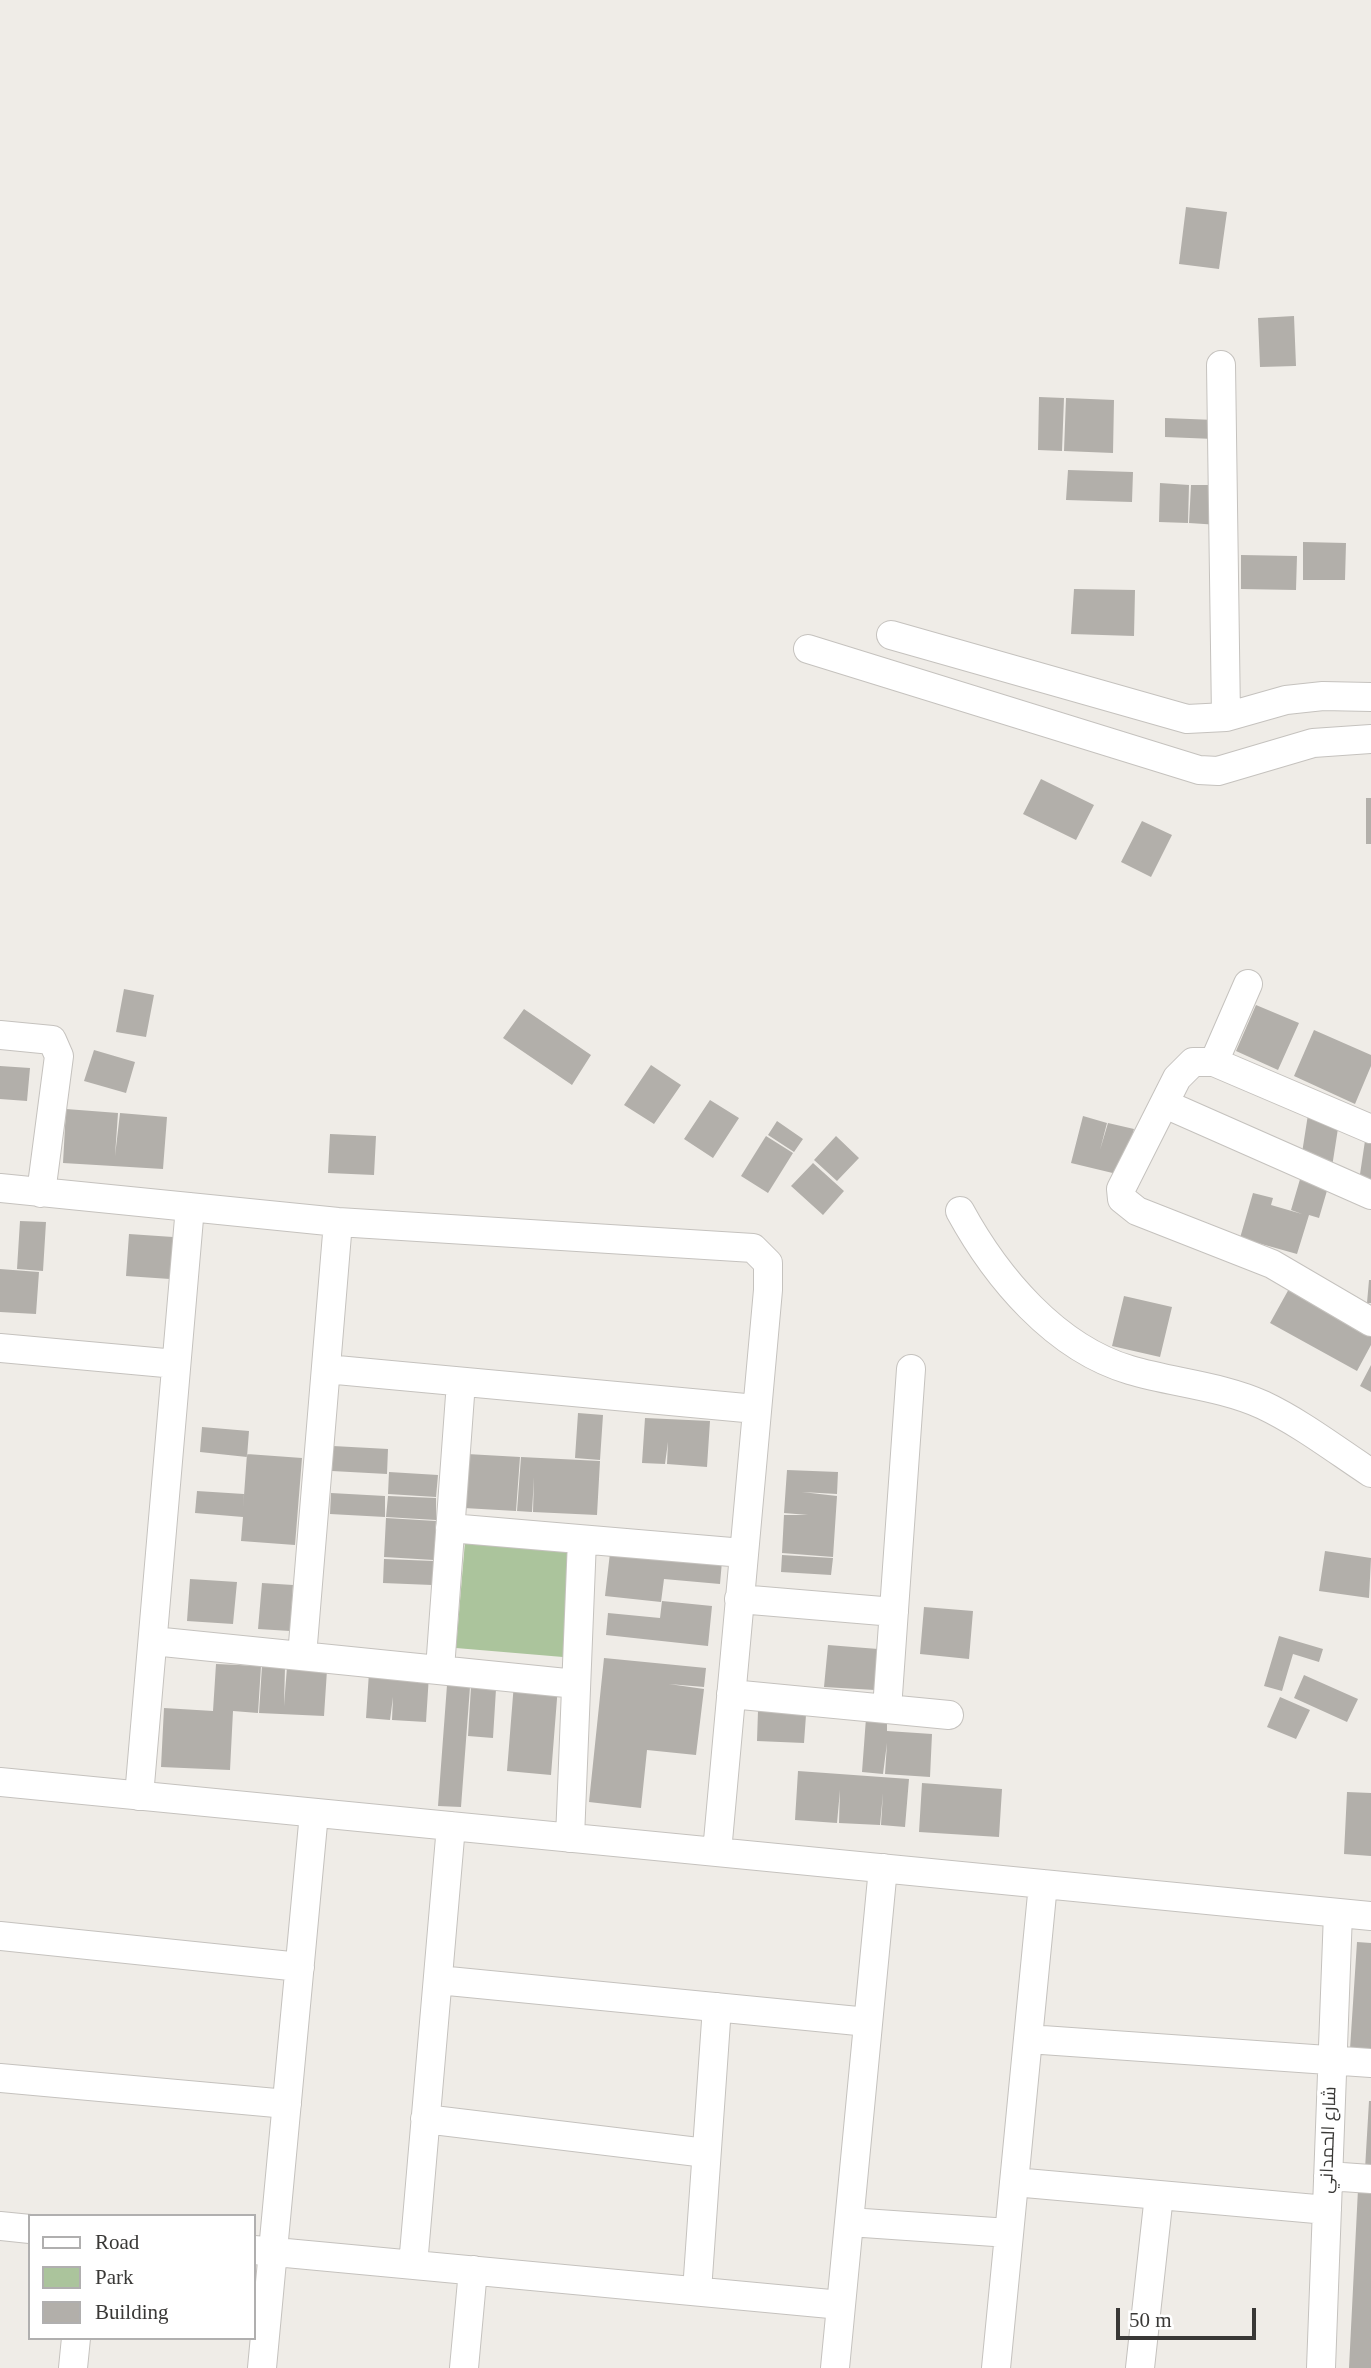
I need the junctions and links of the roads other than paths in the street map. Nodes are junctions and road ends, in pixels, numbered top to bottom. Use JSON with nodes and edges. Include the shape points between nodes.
{"nodes":[{"id":1,"x":1220,"y":365,"type":"dead end"},
{"id":2,"x":891,"y":635,"type":"dead end"},
{"id":3,"x":808,"y":649,"type":"dead end"},
{"id":4,"x":1371,"y":697,"type":"edge"},
{"id":5,"x":1226,"y":717,"type":"junction"},
{"id":6,"x":1371,"y":739,"type":"edge"},
{"id":7,"x":1248,"y":984,"type":"dead end"},
{"id":8,"x":0,"y":1035,"type":"edge"},
{"id":9,"x":1214,"y":1062,"type":"junction"},
{"id":10,"x":1165,"y":1104,"type":"junction"},
{"id":11,"x":1370,"y":1126,"type":"edge"},
{"id":12,"x":0,"y":1188,"type":"edge"},
{"id":13,"x":41,"y":1192,"type":"junction"},
{"id":14,"x":1371,"y":1195,"type":"edge"},
{"id":15,"x":190,"y":1207,"type":"junction"},
{"id":16,"x":960,"y":1211,"type":"dead end"},
{"id":17,"x":338,"y":1222,"type":"junction"},
{"id":18,"x":1371,"y":1322,"type":"edge"},
{"id":19,"x":0,"y":1348,"type":"edge"},
{"id":20,"x":176,"y":1364,"type":"junction"},
{"id":21,"x":911,"y":1369,"type":"dead end"},
{"id":22,"x":326,"y":1370,"type":"junction"},
{"id":23,"x":461,"y":1382,"type":"junction"},
{"id":24,"x":756,"y":1409,"type":"junction"},
{"id":25,"x":1371,"y":1473,"type":"edge"},
{"id":26,"x":450,"y":1528,"type":"junction"},
{"id":27,"x":582,"y":1540,"type":"junction"},
{"id":28,"x":743,"y":1553,"type":"junction"},
{"id":29,"x":739,"y":1599,"type":"junction"},
{"id":30,"x":894,"y":1612,"type":"junction"},
{"id":31,"x":153,"y":1641,"type":"junction"},
{"id":32,"x":302,"y":1656,"type":"junction"},
{"id":33,"x":440,"y":1669,"type":"junction"},
{"id":34,"x":576,"y":1684,"type":"junction"},
{"id":35,"x":731,"y":1694,"type":"junction"},
{"id":36,"x":887,"y":1709,"type":"junction"},
{"id":37,"x":949,"y":1715,"type":"dead end"},
{"id":38,"x":0,"y":1782,"type":"edge"},
{"id":39,"x":139,"y":1796,"type":"junction"},
{"id":40,"x":314,"y":1813,"type":"junction"},
{"id":41,"x":452,"y":1826,"type":"junction"},
{"id":42,"x":570,"y":1838,"type":"junction"},
{"id":43,"x":717,"y":1852,"type":"junction"},
{"id":44,"x":883,"y":1868,"type":"junction"},
{"id":45,"x":1043,"y":1884,"type":"junction"},
{"id":46,"x":1338,"y":1913,"type":"junction"},
{"id":47,"x":1371,"y":1916,"type":"edge"},
{"id":48,"x":0,"y":1936,"type":"edge"},
{"id":49,"x":300,"y":1967,"type":"junction"},
{"id":50,"x":438,"y":1980,"type":"junction"},
{"id":51,"x":717,"y":2007,"type":"junction"},
{"id":52,"x":868,"y":2022,"type":"junction"},
{"id":53,"x":1028,"y":2039,"type":"junction"},
{"id":54,"x":1332,"y":2060,"type":"junction"},
{"id":55,"x":1371,"y":2063,"type":"edge"},
{"id":56,"x":0,"y":2078,"type":"edge"},
{"id":57,"x":287,"y":2104,"type":"junction"},
{"id":58,"x":425,"y":2119,"type":"junction"},
{"id":59,"x":706,"y":2153,"type":"junction"},
{"id":60,"x":1328,"y":2176,"type":"junction"},
{"id":61,"x":1371,"y":2179,"type":"edge"},
{"id":62,"x":1014,"y":2182,"type":"junction"},
{"id":63,"x":1159,"y":2195,"type":"junction"},
{"id":64,"x":1327,"y":2210,"type":"junction"},
{"id":65,"x":849,"y":2222,"type":"junction"},
{"id":66,"x":0,"y":2226,"type":"edge"},
{"id":67,"x":28,"y":2229,"type":"edge"},
{"id":68,"x":1009,"y":2233,"type":"junction"},
{"id":69,"x":263,"y":2251,"type":"edge"},
{"id":70,"x":412,"y":2265,"type":"junction"},
{"id":71,"x":473,"y":2270,"type":"junction"},
{"id":72,"x":697,"y":2291,"type":"junction"},
{"id":73,"x":841,"y":2305,"type":"junction"},
{"id":74,"x":76,"y":2340,"type":"edge"},
{"id":75,"x":73,"y":2368,"type":"edge"},
{"id":76,"x":262,"y":2368,"type":"edge"},
{"id":77,"x":464,"y":2368,"type":"edge"},
{"id":78,"x":835,"y":2368,"type":"edge"},
{"id":79,"x":996,"y":2368,"type":"edge"},
{"id":80,"x":1140,"y":2368,"type":"edge"},
{"id":81,"x":1321,"y":2368,"type":"edge"}],
"edges":[{"from":1,"to":5,"type":"street"},
{"from":2,"to":5,"type":"street","via":[[1187,719]]},
{"from":3,"to":6,"type":"street","via":[[1199,770],[1218,771],[1313,743]]},
{"from":4,"to":5,"type":"street","via":[[1286,700]]},
{"from":7,"to":9,"type":"street"},
{"from":8,"to":13,"type":"street","via":[[52,1040],[59,1056]]},
{"from":9,"to":10,"type":"street","via":[[1193,1062],[1177,1078]]},
{"from":9,"to":11,"type":"street"},
{"from":10,"to":14,"type":"street"},
{"from":10,"to":18,"type":"street","via":[[1121,1189],[1122,1199],[1138,1211],[1272,1264]]},
{"from":12,"to":13,"type":"street"},
{"from":13,"to":15,"type":"street"},
{"from":15,"to":17,"type":"street"},
{"from":15,"to":20,"type":"street"},
{"from":16,"to":25,"type":"street","via":[[1008,1284],[1067,1340],[1096,1358],[1130,1370],[1221,1390],[1264,1406]]},
{"from":17,"to":22,"type":"street"},
{"from":17,"to":24,"type":"street","via":[[753,1248],[768,1263]]},
{"from":19,"to":20,"type":"street"},
{"from":20,"to":31,"type":"street"},
{"from":21,"to":30,"type":"street"},
{"from":22,"to":23,"type":"street"},
{"from":22,"to":32,"type":"street"},
{"from":23,"to":24,"type":"street"},
{"from":23,"to":26,"type":"street"},
{"from":24,"to":28,"type":"street"},
{"from":26,"to":27,"type":"street"},
{"from":26,"to":33,"type":"street"},
{"from":27,"to":28,"type":"street"},
{"from":27,"to":34,"type":"street"},
{"from":28,"to":29,"type":"street"},
{"from":29,"to":30,"type":"street"},
{"from":29,"to":35,"type":"street"},
{"from":30,"to":36,"type":"street"},
{"from":31,"to":32,"type":"street"},
{"from":31,"to":39,"type":"street"},
{"from":32,"to":33,"type":"street"},
{"from":33,"to":34,"type":"street"},
{"from":34,"to":42,"type":"street"},
{"from":35,"to":36,"type":"street"},
{"from":35,"to":43,"type":"street"},
{"from":36,"to":37,"type":"street"},
{"from":38,"to":39,"type":"street"},
{"from":39,"to":40,"type":"street"},
{"from":40,"to":41,"type":"street"},
{"from":40,"to":49,"type":"street"},
{"from":41,"to":42,"type":"street"},
{"from":41,"to":50,"type":"street"},
{"from":42,"to":43,"type":"street"},
{"from":43,"to":44,"type":"street"},
{"from":44,"to":45,"type":"street"},
{"from":44,"to":52,"type":"street"},
{"from":45,"to":46,"type":"street"},
{"from":45,"to":53,"type":"street"},
{"from":46,"to":47,"type":"street"},
{"from":46,"to":54,"type":"street","name":"شارع الحمداني"},
{"from":48,"to":49,"type":"street"},
{"from":49,"to":57,"type":"street"},
{"from":50,"to":51,"type":"street"},
{"from":50,"to":58,"type":"street"},
{"from":51,"to":52,"type":"street"},
{"from":51,"to":59,"type":"street"},
{"from":52,"to":65,"type":"street"},
{"from":53,"to":54,"type":"street"},
{"from":53,"to":62,"type":"street"},
{"from":54,"to":55,"type":"street"},
{"from":54,"to":60,"type":"street","name":"شارع الحمداني"},
{"from":56,"to":57,"type":"street"},
{"from":57,"to":69,"type":"street"},
{"from":58,"to":59,"type":"street"},
{"from":58,"to":70,"type":"street"},
{"from":59,"to":72,"type":"street"},
{"from":60,"to":61,"type":"street"},
{"from":60,"to":64,"type":"street","name":"شارع الحمداني"},
{"from":62,"to":63,"type":"street"},
{"from":62,"to":68,"type":"street"},
{"from":63,"to":64,"type":"street"},
{"from":63,"to":80,"type":"street"},
{"from":64,"to":81,"type":"street","name":"شارع الحمداني"},
{"from":65,"to":68,"type":"street"},
{"from":65,"to":73,"type":"street"},
{"from":66,"to":67,"type":"street"},
{"from":68,"to":79,"type":"street"},
{"from":69,"to":70,"type":"street"},
{"from":69,"to":76,"type":"street"},
{"from":70,"to":71,"type":"street"},
{"from":71,"to":72,"type":"street"},
{"from":71,"to":77,"type":"street"},
{"from":72,"to":73,"type":"street"},
{"from":73,"to":78,"type":"street"},
{"from":74,"to":75,"type":"street"}]}
